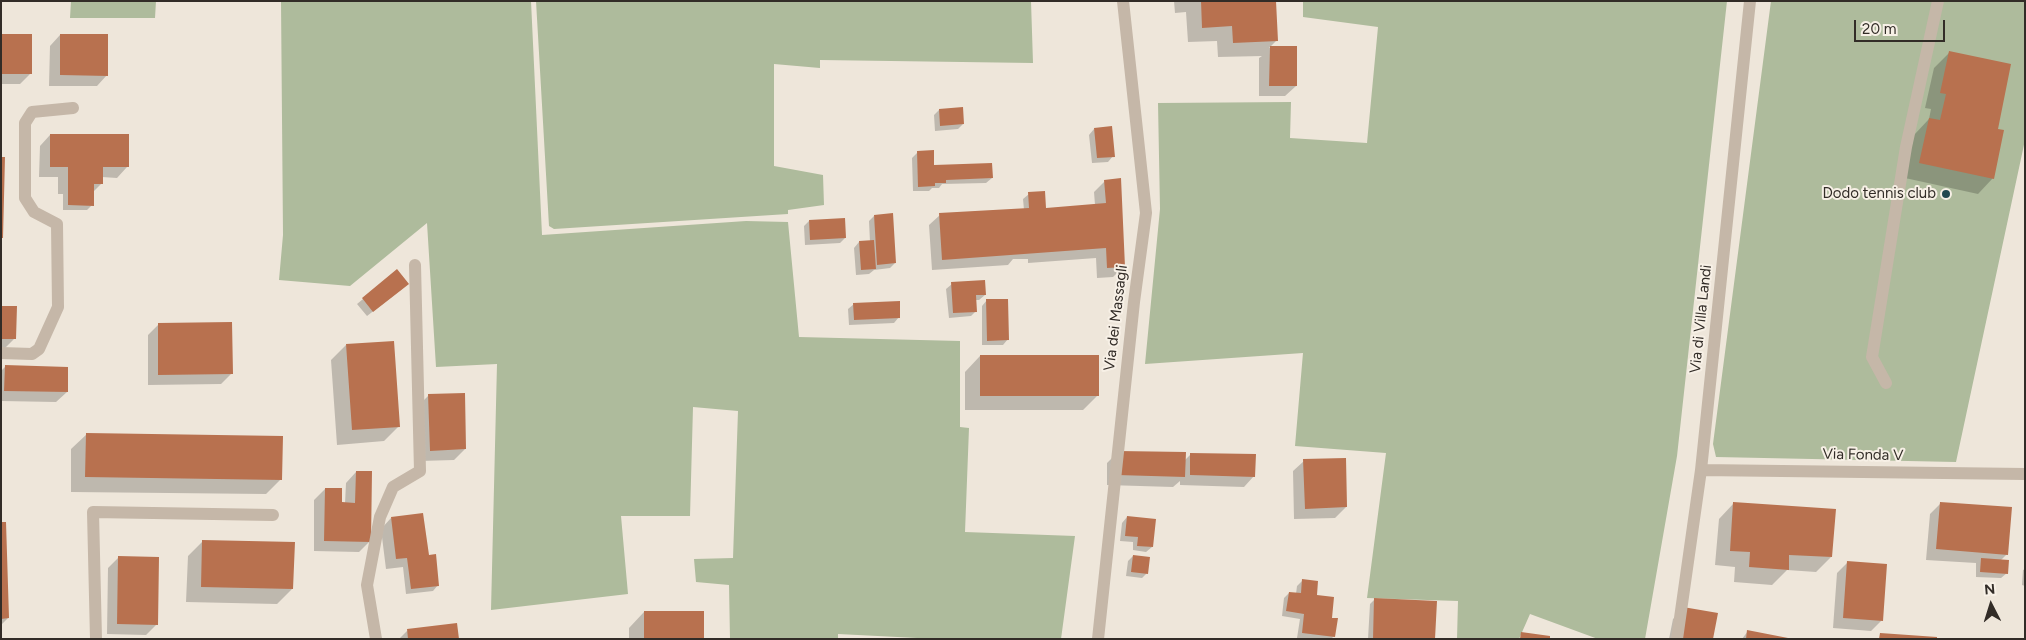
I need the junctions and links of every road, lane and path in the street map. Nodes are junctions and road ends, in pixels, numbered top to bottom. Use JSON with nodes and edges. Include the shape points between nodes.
{"nodes":[{"id":1,"x":1123,"y":1,"type":"edge"},
{"id":2,"x":1750,"y":1,"type":"edge"},
{"id":3,"x":1938,"y":1,"type":"edge"},
{"id":4,"x":73,"y":108,"type":"dead end"},
{"id":5,"x":415,"y":265,"type":"dead end"},
{"id":6,"x":1,"y":352,"type":"edge"},
{"id":7,"x":1886,"y":383,"type":"dead end"},
{"id":8,"x":1701,"y":470,"type":"junction"},
{"id":9,"x":2025,"y":474,"type":"edge"},
{"id":10,"x":273,"y":515,"type":"dead end"},
{"id":11,"x":96,"y":639,"type":"edge"},
{"id":12,"x":376,"y":639,"type":"edge"},
{"id":13,"x":1098,"y":639,"type":"edge"},
{"id":14,"x":1676,"y":639,"type":"edge"}],
"edges":[{"from":1,"to":13,"type":"street","name":"Via dei Massagli","via":[[1146,213]]},
{"from":2,"to":8,"type":"street","name":"Via di Villa Landi"},
{"from":3,"to":7,"type":"street","via":[[1906,147],[1872,357]]},
{"from":4,"to":6,"type":"street","via":[[32,112],[25,123],[26,198],[34,212],[57,224],[58,307],[39,348],[32,354]]},
{"from":5,"to":12,"type":"street","via":[[420,471],[392,487],[380,517],[366,585]]},
{"from":8,"to":9,"type":"street","name":"Via Fonda V"},
{"from":8,"to":14,"type":"street","name":"Via di Villa Landi"},
{"from":10,"to":11,"type":"street","via":[[93,512]]}]}
